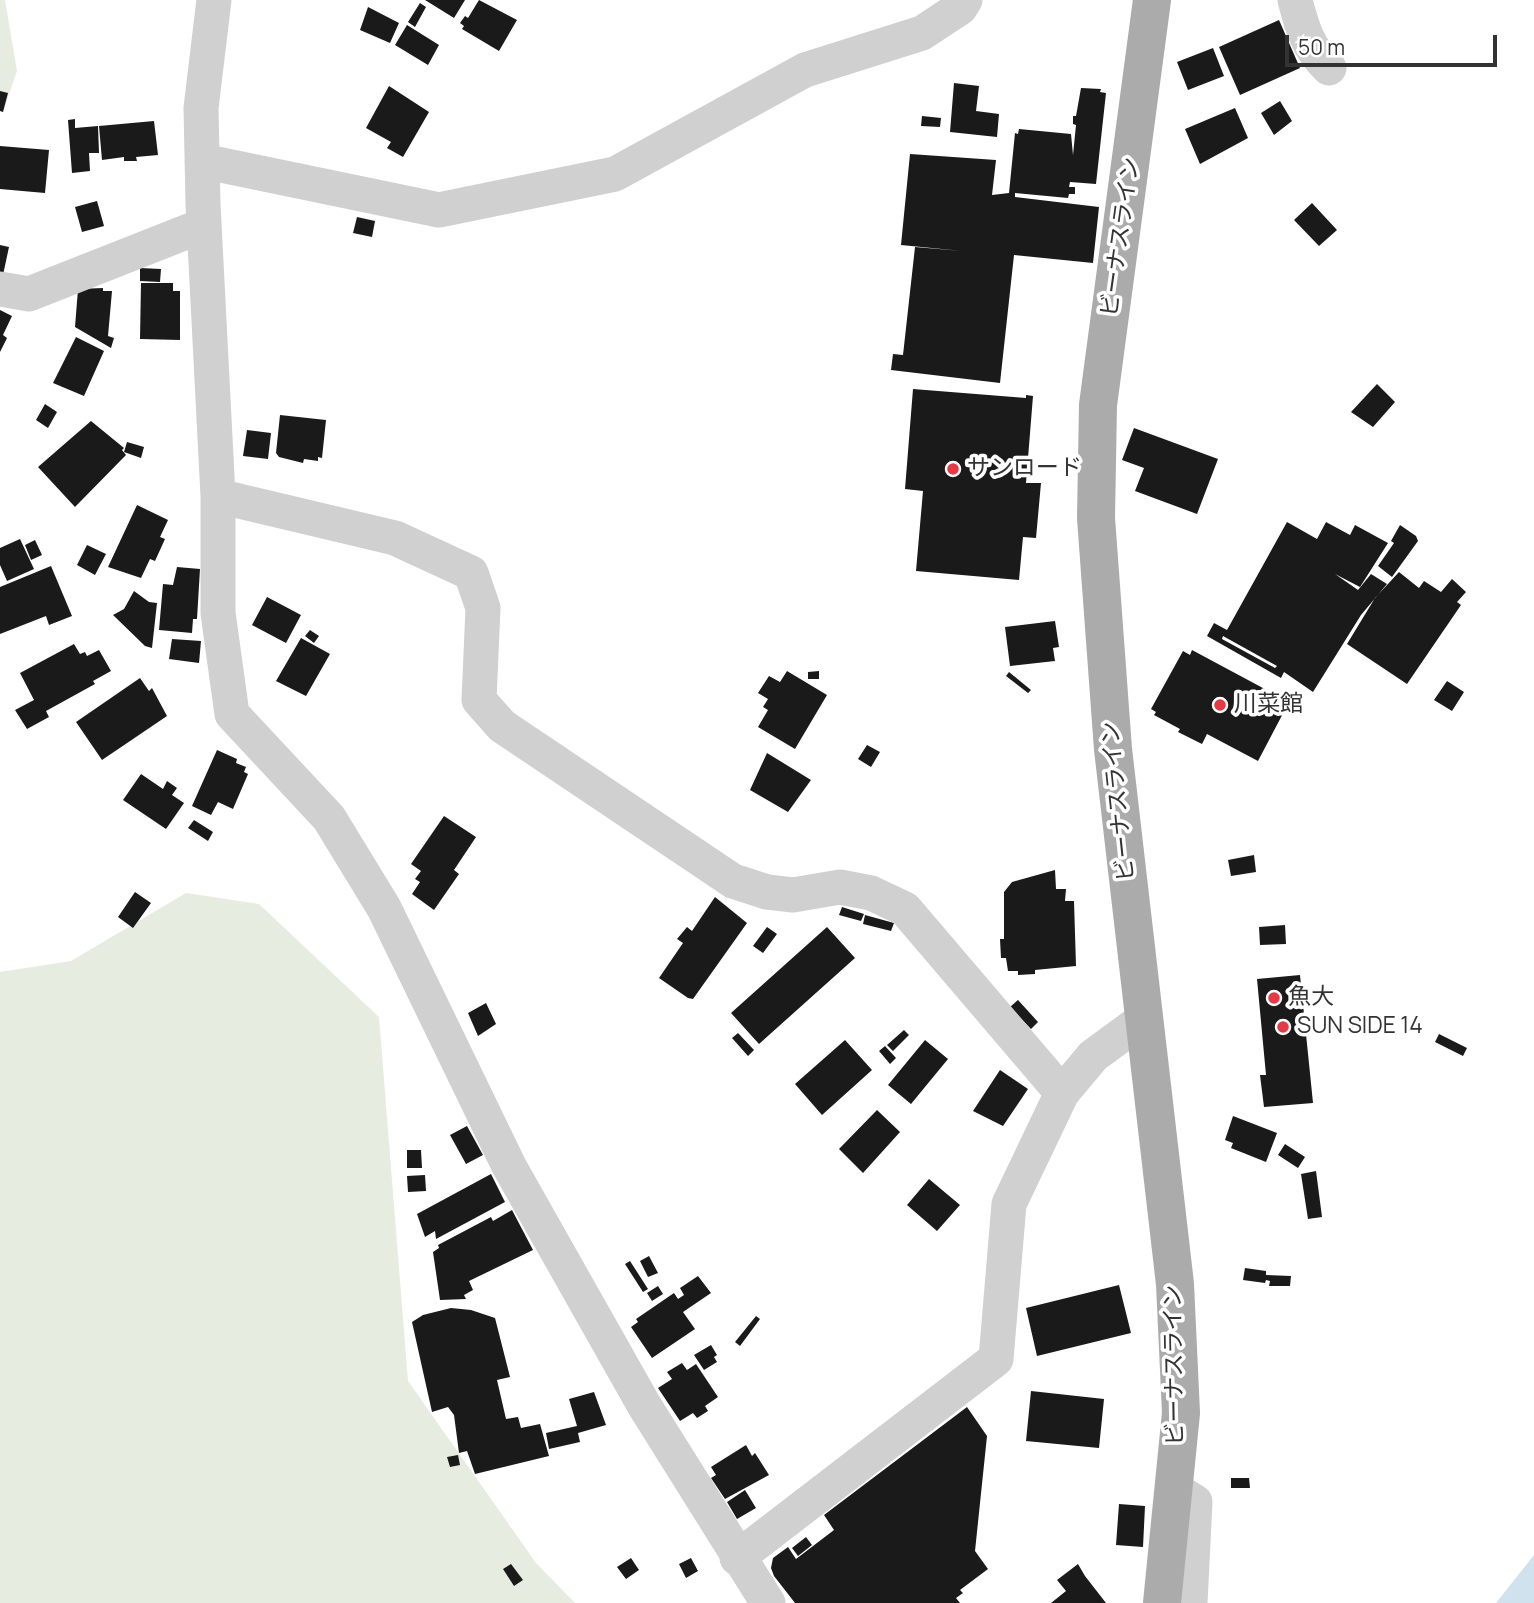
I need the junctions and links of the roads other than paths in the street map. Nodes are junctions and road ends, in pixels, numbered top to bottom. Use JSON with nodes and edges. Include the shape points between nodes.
{"nodes":[{"id":1,"x":214,"y":0,"type":"edge"},
{"id":2,"x":965,"y":0,"type":"edge"},
{"id":3,"x":1152,"y":0,"type":"edge"},
{"id":4,"x":1295,"y":0,"type":"edge"},
{"id":5,"x":1329,"y":68,"type":"dead end"},
{"id":6,"x":202,"y":161,"type":"junction"},
{"id":7,"x":204,"y":225,"type":"junction"},
{"id":8,"x":0,"y":289,"type":"edge"},
{"id":9,"x":218,"y":496,"type":"junction"},
{"id":10,"x":1142,"y":1020,"type":"junction"},
{"id":11,"x":1062,"y":1093,"type":"junction"},
{"id":12,"x":1174,"y":1489,"type":"junction"},
{"id":13,"x":737,"y":1558,"type":"junction"},
{"id":14,"x":768,"y":1603,"type":"edge"},
{"id":15,"x":1162,"y":1603,"type":"edge"},
{"id":16,"x":1190,"y":1603,"type":"edge"}],
"edges":[{"from":1,"to":6,"type":"street","via":[[201,108]]},
{"from":2,"to":6,"type":"street","via":[[922,33],[804,70],[615,174],[439,210]]},
{"from":3,"to":10,"type":"main road","name":"ビーナスライン","via":[[1095,454],[1113,749]]},
{"from":4,"to":5,"type":"street","via":[[1304,36]]},
{"from":6,"to":7,"type":"street"},
{"from":7,"to":8,"type":"street","via":[[29,293]]},
{"from":7,"to":9,"type":"street"},
{"from":9,"to":11,"type":"street","via":[[396,538],[471,573],[483,608],[479,700],[502,726],[733,881],[793,895],[840,887],[871,893],[905,909]]},
{"from":9,"to":13,"type":"street","via":[[218,613],[232,714],[329,818],[384,908],[509,1167]]},
{"from":10,"to":11,"type":"street","via":[[1093,1056]]},
{"from":10,"to":12,"type":"main road","name":"ビーナスライン","via":[[1175,1284],[1181,1413]]},
{"from":11,"to":13,"type":"street","via":[[1009,1204],[996,1359]]},
{"from":12,"to":15,"type":"main road","name":"ビーナスライン"},
{"from":12,"to":16,"type":"street","via":[[1195,1502]]},
{"from":13,"to":14,"type":"street"}]}
